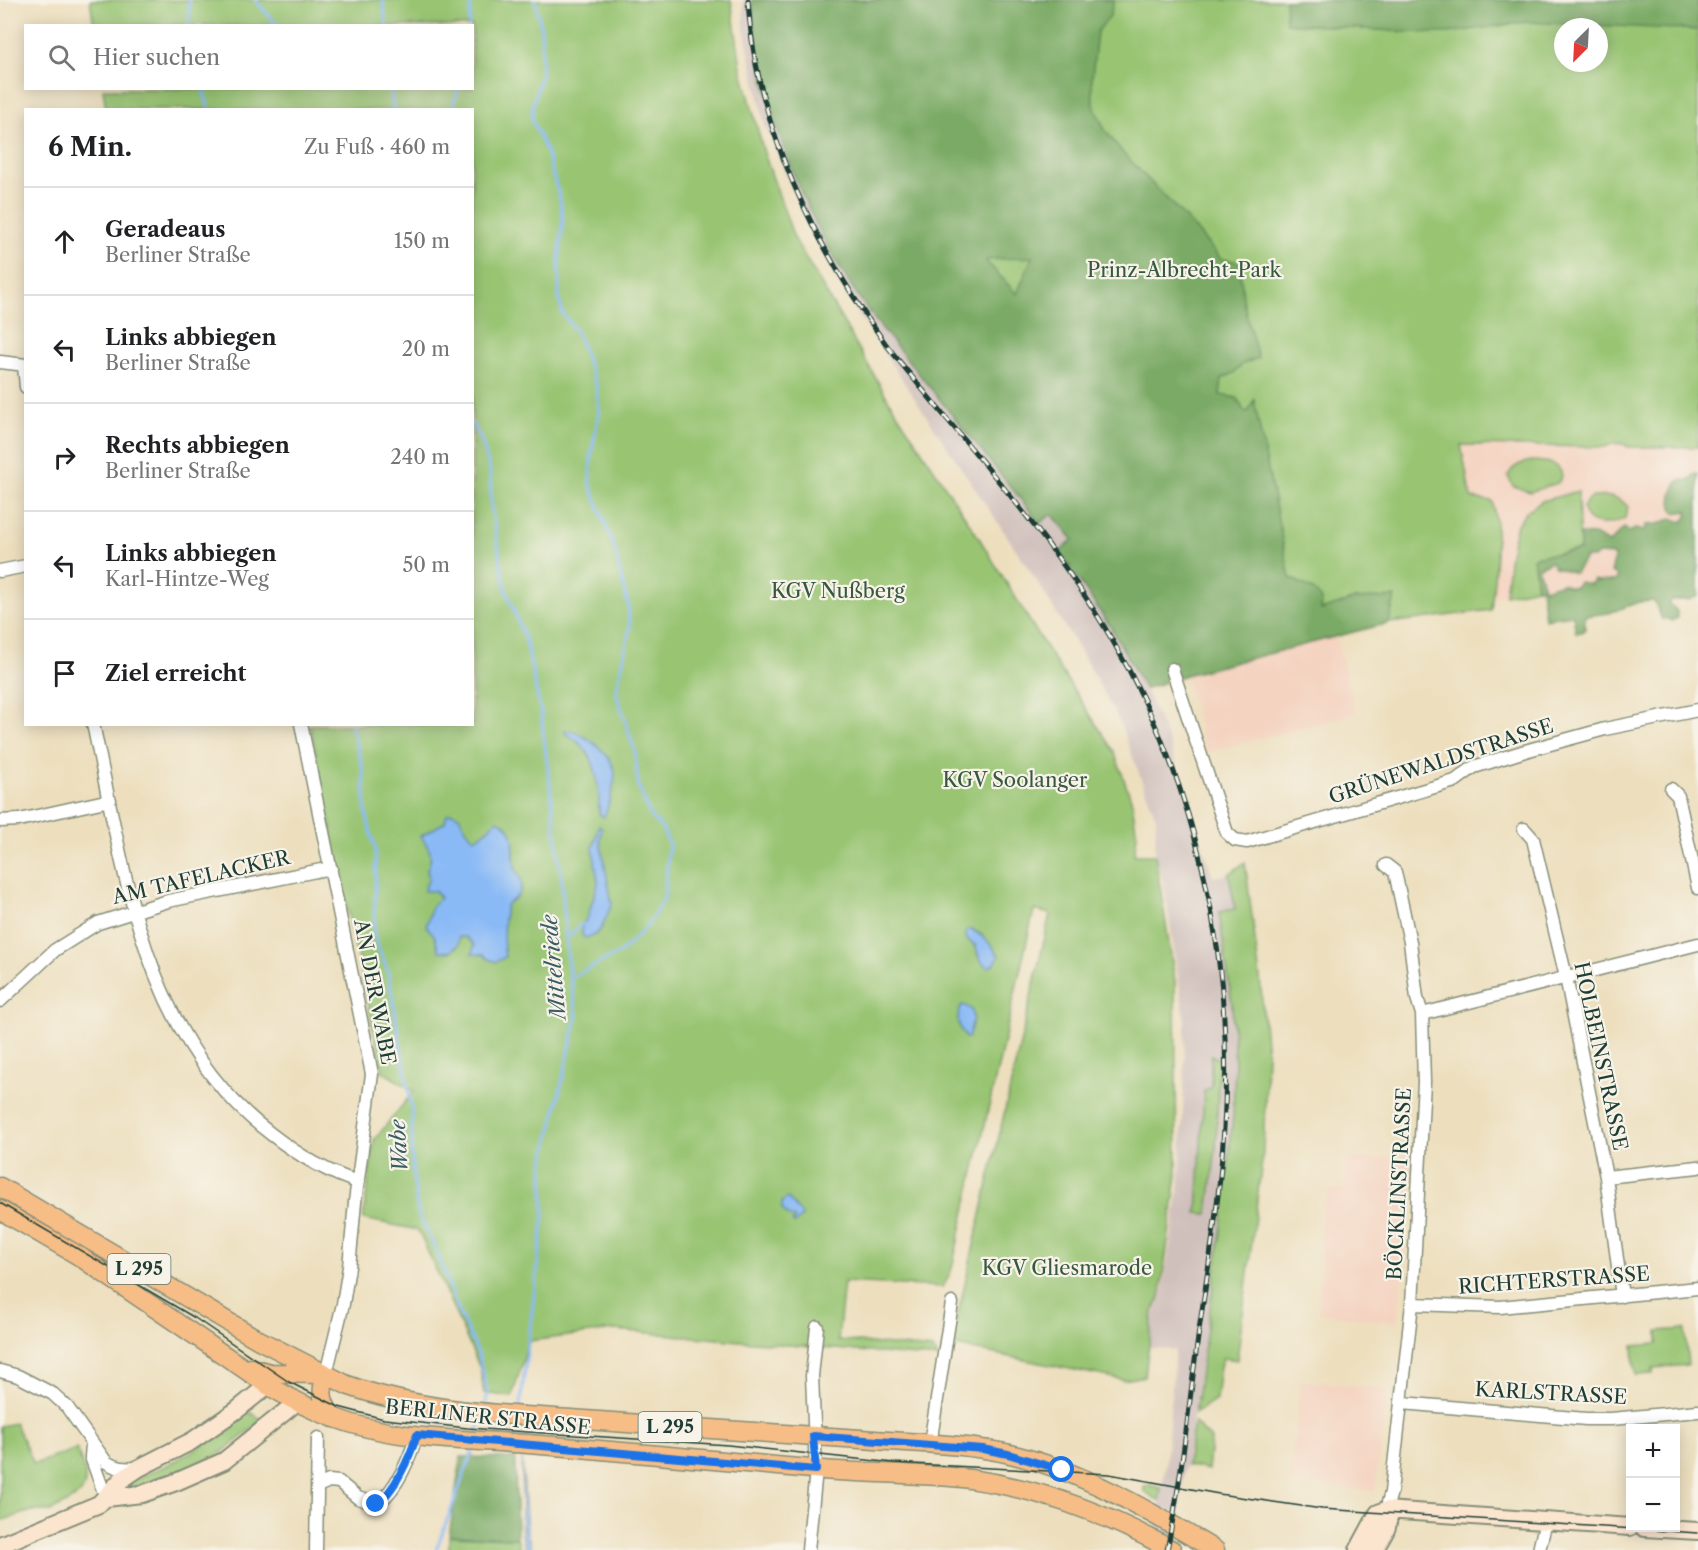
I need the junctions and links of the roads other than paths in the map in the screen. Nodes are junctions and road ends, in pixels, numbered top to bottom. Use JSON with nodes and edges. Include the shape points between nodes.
{"nodes":[{"id":1,"x":0,"y":362,"type":"edge"},
{"id":2,"x":24,"y":365,"type":"edge"},
{"id":3,"x":24,"y":566,"type":"edge"},
{"id":4,"x":0,"y":571,"type":"edge"},
{"id":5,"x":1172,"y":669,"type":"dead end"},
{"id":6,"x":1698,"y":710,"type":"edge"},
{"id":7,"x":93,"y":726,"type":"edge"},
{"id":8,"x":301,"y":726,"type":"edge"},
{"id":9,"x":1671,"y":789,"type":"dead end"},
{"id":10,"x":110,"y":800,"type":"junction"},
{"id":11,"x":0,"y":821,"type":"edge"},
{"id":12,"x":1524,"y":829,"type":"dead end"},
{"id":13,"x":1386,"y":865,"type":"dead end"},
{"id":14,"x":331,"y":868,"type":"junction"},
{"id":15,"x":1698,"y":888,"type":"edge"},
{"id":16,"x":133,"y":910,"type":"junction"},
{"id":17,"x":1698,"y":944,"type":"edge"},
{"id":18,"x":1566,"y":977,"type":"junction"},
{"id":19,"x":0,"y":1001,"type":"edge"},
{"id":20,"x":1422,"y":1014,"type":"junction"},
{"id":21,"x":1698,"y":1167,"type":"edge"},
{"id":22,"x":1606,"y":1177,"type":"junction"},
{"id":23,"x":358,"y":1182,"type":"junction"},
{"id":24,"x":0,"y":1186,"type":"edge"},
{"id":25,"x":0,"y":1210,"type":"edge"},
{"id":26,"x":1698,"y":1288,"type":"edge"},
{"id":27,"x":1622,"y":1296,"type":"junction"},
{"id":28,"x":952,"y":1303,"type":"dead end"},
{"id":29,"x":1412,"y":1304,"type":"junction"},
{"id":30,"x":817,"y":1327,"type":"dead end"},
{"id":31,"x":278,"y":1350,"type":"junction"},
{"id":32,"x":237,"y":1364,"type":"junction"},
{"id":33,"x":0,"y":1371,"type":"edge"},
{"id":34,"x":290,"y":1376,"type":"junction"},
{"id":35,"x":322,"y":1380,"type":"junction"},
{"id":36,"x":268,"y":1385,"type":"junction"},
{"id":37,"x":297,"y":1402,"type":"junction"},
{"id":38,"x":1402,"y":1403,"type":"junction"},
{"id":39,"x":1698,"y":1411,"type":"edge"},
{"id":40,"x":334,"y":1418,"type":"junction"},
{"id":41,"x":1653,"y":1422,"type":"edge"},
{"id":42,"x":417,"y":1435,"type":"junction"},
{"id":43,"x":813,"y":1436,"type":"junction"},
{"id":44,"x":318,"y":1438,"type":"dead end"},
{"id":45,"x":92,"y":1444,"type":"junction"},
{"id":46,"x":930,"y":1444,"type":"junction"},
{"id":47,"x":106,"y":1462,"type":"junction"},
{"id":48,"x":139,"y":1468,"type":"junction"},
{"id":49,"x":816,"y":1470,"type":"junction"},
{"id":50,"x":318,"y":1486,"type":"junction"},
{"id":51,"x":106,"y":1498,"type":"junction"},
{"id":52,"x":1386,"y":1510,"type":"junction"},
{"id":53,"x":1546,"y":1521,"type":"junction"},
{"id":54,"x":1626,"y":1527,"type":"edge"},
{"id":55,"x":1680,"y":1530,"type":"edge"},
{"id":56,"x":1698,"y":1531,"type":"edge"},
{"id":57,"x":0,"y":1545,"type":"edge"},
{"id":58,"x":316,"y":1550,"type":"edge"},
{"id":59,"x":808,"y":1550,"type":"edge"},
{"id":60,"x":1172,"y":1550,"type":"edge"},
{"id":61,"x":1215,"y":1550,"type":"edge"},
{"id":62,"x":1358,"y":1550,"type":"edge"},
{"id":63,"x":1374,"y":1550,"type":"edge"},
{"id":64,"x":1539,"y":1550,"type":"edge"}],
"edges":[{"from":1,"to":2,"type":"street"},
{"from":3,"to":4,"type":"street"},
{"from":5,"to":6,"type":"street","name":"GRÜNEWALDSTRASSE","via":[[1227,833],[1235,840],[1247,842],[1455,781],[1474,767],[1525,751]]},
{"from":7,"to":10,"type":"street"},
{"from":8,"to":14,"type":"street","name":"AN DER WABE"},
{"from":9,"to":15,"type":"street","via":[[1678,796]]},
{"from":10,"to":11,"type":"street"},
{"from":10,"to":16,"type":"street"},
{"from":12,"to":18,"type":"street","name":"HOLBEINSTRASSE","via":[[1533,839]]},
{"from":13,"to":20,"type":"street","name":"BÖCKLINSTRASSE","via":[[1395,872],[1403,903]]},
{"from":14,"to":16,"type":"street","name":"AM TAFELACKER"},
{"from":14,"to":23,"type":"street","name":"AN DER WABE","via":[[372,1074]]},
{"from":16,"to":19,"type":"street","name":"AM TAFELACKER","via":[[98,923],[55,950]]},
{"from":16,"to":23,"type":"street","via":[[174,1020],[222,1089],[251,1120],[284,1145],[319,1167]]},
{"from":17,"to":18,"type":"street"},
{"from":18,"to":20,"type":"street"},
{"from":18,"to":22,"type":"street","name":"HOLBEINSTRASSE"},
{"from":20,"to":29,"type":"street","name":"BÖCKLINSTRASSE","via":[[1423,1118]]},
{"from":21,"to":22,"type":"street"},
{"from":22,"to":27,"type":"street","name":"HOLBEINSTRASSE"},
{"from":23,"to":35,"type":"street","name":"AN DER WABE","via":[[347,1276]]},
{"from":24,"to":31,"type":"main road","name":"BERLINER STRASSE","number":"L 295"},
{"from":25,"to":32,"type":"main road","name":"BERLINER STRASSE","number":"L 295","via":[[79,1256]]},
{"from":26,"to":27,"type":"street","name":"RICHTERSTRASSE"},
{"from":27,"to":29,"type":"street","name":"RICHTERSTRASSE","via":[[1500,1307]]},
{"from":28,"to":46,"type":"street"},
{"from":29,"to":38,"type":"street","name":"BÖCKLINSTRASSE"},
{"from":30,"to":43,"type":"street","via":[[812,1376]]},
{"from":31,"to":34,"type":"main road"},
{"from":31,"to":35,"type":"main road","name":"BERLINER STRASSE","number":"L 295"},
{"from":32,"to":34,"type":"main road"},
{"from":32,"to":36,"type":"main road","name":"BERLINER STRASSE","number":"L 295"},
{"from":33,"to":45,"type":"street","via":[[52,1394],[67,1407]]},
{"from":34,"to":35,"type":"main road"},
{"from":34,"to":36,"type":"main road"},
{"from":34,"to":37,"type":"main road"},
{"from":35,"to":37,"type":"main road"},
{"from":35,"to":40,"type":"main road","via":[[322,1399]]},
{"from":35,"to":43,"type":"main road","name":"BERLINER STRASSE","number":"L 295","via":[[381,1396],[474,1412]]},
{"from":36,"to":37,"type":"main road","name":"BERLINER STRASSE","number":"L 295"},
{"from":36,"to":48,"type":"street","via":[[200,1436]]},
{"from":37,"to":40,"type":"main road","name":"BERLINER STRASSE","number":"L 295"},
{"from":37,"to":51,"type":"street","via":[[224,1461],[142,1494]]},
{"from":38,"to":41,"type":"street","name":"KARLSTRASSE"},
{"from":38,"to":52,"type":"street","name":"BÖCKLINSTRASSE"},
{"from":39,"to":41,"type":"street","name":"KARLSTRASSE"},
{"from":40,"to":42,"type":"main road","name":"BERLINER STRASSE","number":"L 295","via":[[387,1432]]},
{"from":42,"to":49,"type":"main road","name":"BERLINER STRASSE","number":"L 295"},
{"from":42,"to":50,"type":"street","via":[[407,1462],[383,1500],[376,1504],[358,1498],[339,1482]]},
{"from":43,"to":46,"type":"main road","name":"BERLINER STRASSE","number":"L 295"},
{"from":43,"to":49,"type":"street"},
{"from":44,"to":50,"type":"street"},
{"from":45,"to":47,"type":"street"},
{"from":45,"to":51,"type":"street","via":[[91,1457]]},
{"from":46,"to":61,"type":"main road","name":"BERLINER STRASSE","number":"L 295","via":[[1008,1454],[1062,1470],[1126,1498]]},
{"from":47,"to":48,"type":"street","via":[[124,1469]]},
{"from":47,"to":51,"type":"street","via":[[110,1482]]},
{"from":48,"to":51,"type":"street"},
{"from":49,"to":59,"type":"street"},
{"from":49,"to":60,"type":"main road","name":"BERLINER STRASSE","number":"L 295","via":[[929,1476],[1014,1488],[1102,1515]]},
{"from":50,"to":58,"type":"street"},
{"from":51,"to":57,"type":"street"},
{"from":52,"to":53,"type":"street"},
{"from":52,"to":62,"type":"street","via":[[1378,1513]]},
{"from":52,"to":63,"type":"street","via":[[1389,1522]]},
{"from":53,"to":54,"type":"street"},
{"from":53,"to":64,"type":"street"},
{"from":55,"to":56,"type":"street"}]}
